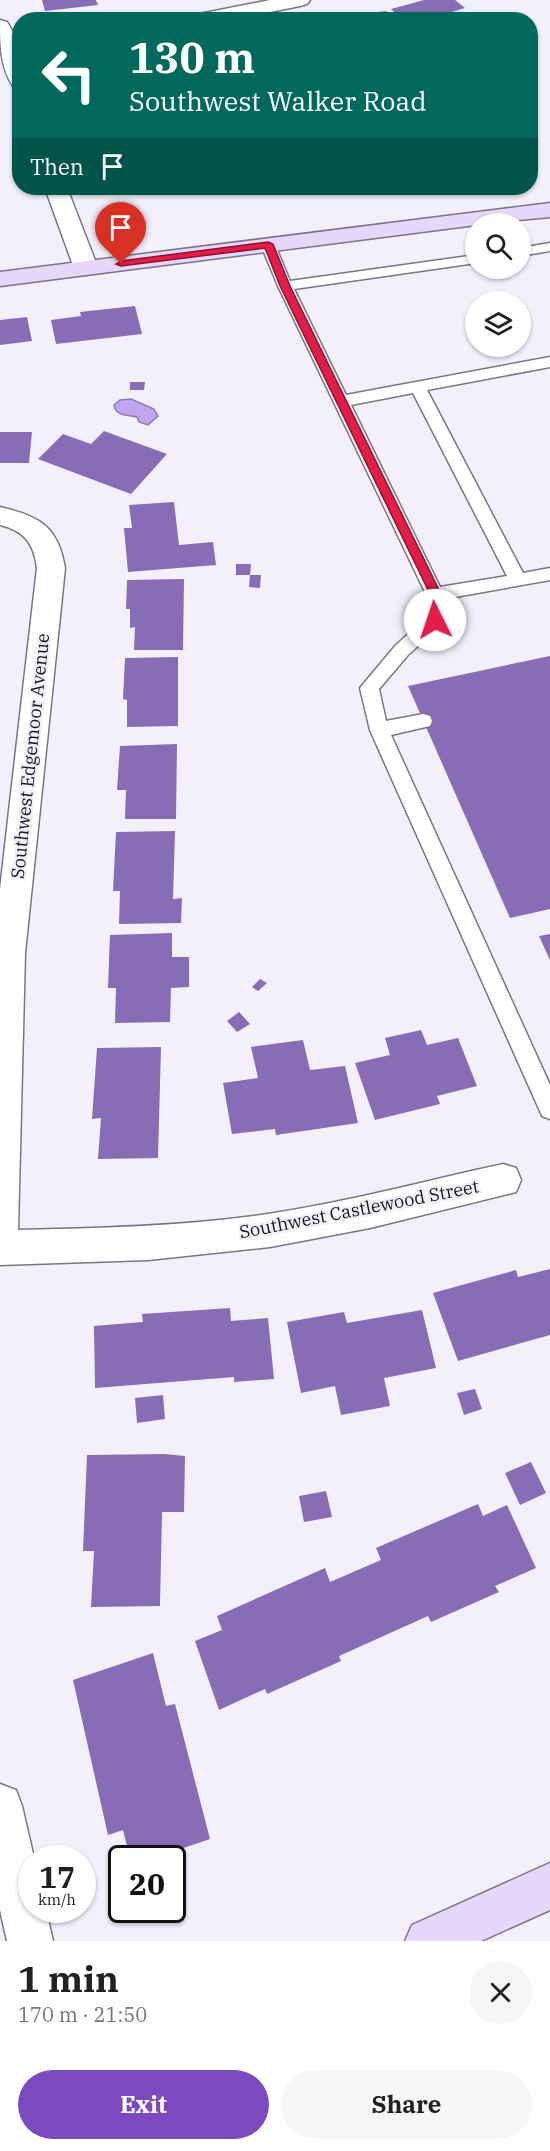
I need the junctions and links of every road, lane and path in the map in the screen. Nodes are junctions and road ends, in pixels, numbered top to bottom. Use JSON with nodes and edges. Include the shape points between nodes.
{"nodes":[{"id":1,"x":300,"y":0,"type":"edge"},
{"id":2,"x":239,"y":12,"type":"edge"},
{"id":3,"x":7,"y":38,"type":"edge"},
{"id":4,"x":12,"y":55,"type":"edge"},
{"id":5,"x":59,"y":195,"type":"edge"},
{"id":6,"x":550,"y":210,"type":"edge"},
{"id":7,"x":268,"y":244,"type":"junction"},
{"id":8,"x":550,"y":247,"type":"edge"},
{"id":9,"x":531,"y":250,"type":"edge"},
{"id":10,"x":465,"y":260,"type":"edge"},
{"id":11,"x":86,"y":268,"type":"junction"},
{"id":12,"x":0,"y":279,"type":"edge"},
{"id":13,"x":285,"y":286,"type":"junction"},
{"id":14,"x":550,"y":362,"type":"edge"},
{"id":15,"x":418,"y":387,"type":"junction"},
{"id":16,"x":343,"y":401,"type":"junction"},
{"id":17,"x":0,"y":516,"type":"edge"},
{"id":18,"x":550,"y":574,"type":"edge"},
{"id":19,"x":518,"y":580,"type":"junction"},
{"id":20,"x":435,"y":594,"type":"junction"},
{"id":21,"x":423,"y":721,"type":"dead end"},
{"id":22,"x":379,"y":730,"type":"junction"},
{"id":23,"x":5,"y":953,"type":"edge"},
{"id":24,"x":550,"y":1109,"type":"edge"},
{"id":25,"x":503,"y":1180,"type":"dead end"},
{"id":26,"x":0,"y":1233,"type":"edge"},
{"id":27,"x":0,"y":1248,"type":"edge"},
{"id":28,"x":0,"y":1806,"type":"edge"},
{"id":29,"x":550,"y":1886,"type":"edge"},
{"id":30,"x":30,"y":1941,"type":"edge"},
{"id":31,"x":428,"y":1941,"type":"edge"}],
"edges":[{"from":1,"to":2,"type":"street"},
{"from":3,"to":4,"type":"street"},
{"from":5,"to":11,"type":"street"},
{"from":6,"to":7,"type":"main road"},
{"from":7,"to":11,"type":"main road"},
{"from":7,"to":13,"type":"lane"},
{"from":8,"to":9,"type":"lane"},
{"from":10,"to":13,"type":"lane"},
{"from":11,"to":12,"type":"main road"},
{"from":13,"to":16,"type":"lane"},
{"from":14,"to":15,"type":"lane"},
{"from":15,"to":16,"type":"lane"},
{"from":15,"to":19,"type":"lane"},
{"from":16,"to":20,"type":"lane"},
{"from":17,"to":23,"type":"street","name":"Southwest Edgemoor Avenue","via":[[28,525],[41,534],[51,568]]},
{"from":18,"to":19,"type":"lane"},
{"from":19,"to":20,"type":"lane"},
{"from":20,"to":22,"type":"lane","via":[[435,620],[369,688]]},
{"from":21,"to":22,"type":"lane"},
{"from":22,"to":24,"type":"lane"},
{"from":23,"to":26,"type":"street","name":"Southwest Edgemoor Avenue"},
{"from":25,"to":27,"type":"street","name":"Southwest Castlewood Street","via":[[318,1222],[236,1235]]},
{"from":28,"to":30,"type":"street"},
{"from":29,"to":31,"type":"main road"}]}
